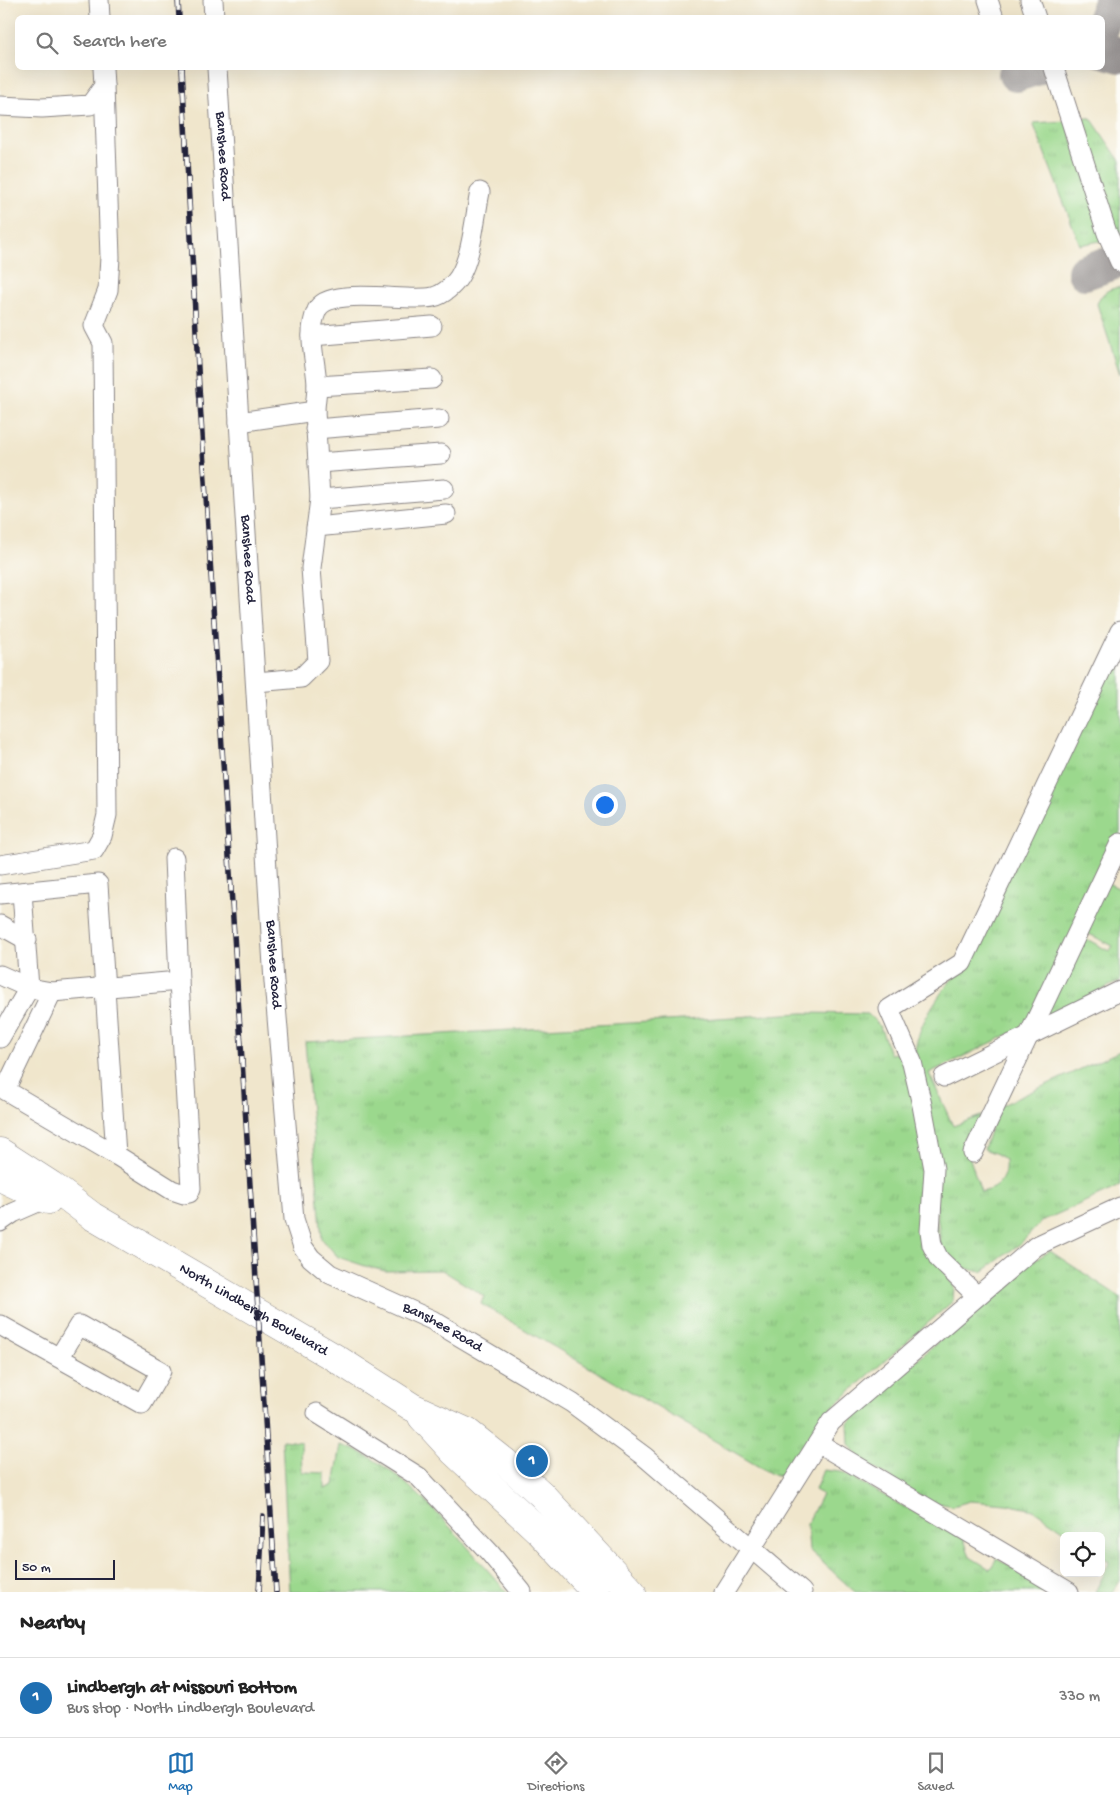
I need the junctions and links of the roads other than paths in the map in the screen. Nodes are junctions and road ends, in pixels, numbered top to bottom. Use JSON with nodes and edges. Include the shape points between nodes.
{"nodes":[{"id":1,"x":98,"y":0,"type":"edge"},
{"id":2,"x":213,"y":0,"type":"edge"},
{"id":3,"x":988,"y":0,"type":"edge"},
{"id":4,"x":1030,"y":0,"type":"edge"},
{"id":5,"x":100,"y":15,"type":"edge"},
{"id":6,"x":214,"y":15,"type":"edge"},
{"id":7,"x":993,"y":15,"type":"edge"},
{"id":8,"x":1035,"y":15,"type":"edge"},
{"id":9,"x":103,"y":70,"type":"edge"},
{"id":10,"x":217,"y":70,"type":"edge"},
{"id":11,"x":1055,"y":70,"type":"edge"},
{"id":12,"x":104,"y":86,"type":"junction"},
{"id":13,"x":0,"y":106,"type":"edge"},
{"id":14,"x":480,"y":192,"type":"dead end"},
{"id":15,"x":1120,"y":262,"type":"edge"},
{"id":16,"x":432,"y":326,"type":"dead end"},
{"id":17,"x":312,"y":336,"type":"junction"},
{"id":18,"x":432,"y":379,"type":"dead end"},
{"id":19,"x":317,"y":386,"type":"junction"},
{"id":20,"x":439,"y":419,"type":"dead end"},
{"id":21,"x":315,"y":420,"type":"junction"},
{"id":22,"x":239,"y":422,"type":"junction"},
{"id":23,"x":441,"y":454,"type":"dead end"},
{"id":24,"x":318,"y":463,"type":"junction"},
{"id":25,"x":444,"y":489,"type":"dead end"},
{"id":26,"x":320,"y":499,"type":"junction"},
{"id":27,"x":446,"y":514,"type":"dead end"},
{"id":28,"x":316,"y":527,"type":"junction"},
{"id":29,"x":1120,"y":631,"type":"edge"},
{"id":30,"x":256,"y":682,"type":"junction"},
{"id":31,"x":1120,"y":843,"type":"edge"},
{"id":32,"x":174,"y":858,"type":"dead end"},
{"id":33,"x":0,"y":864,"type":"edge"},
{"id":34,"x":22,"y":892,"type":"junction"},
{"id":35,"x":0,"y":894,"type":"edge"},
{"id":36,"x":0,"y":925,"type":"edge"},
{"id":37,"x":27,"y":940,"type":"junction"},
{"id":38,"x":0,"y":975,"type":"edge"},
{"id":39,"x":179,"y":981,"type":"junction"},
{"id":40,"x":106,"y":987,"type":"junction"},
{"id":41,"x":29,"y":988,"type":"junction"},
{"id":42,"x":1120,"y":991,"type":"edge"},
{"id":43,"x":52,"y":992,"type":"junction"},
{"id":44,"x":1028,"y":1035,"type":"junction"},
{"id":45,"x":0,"y":1038,"type":"edge"},
{"id":46,"x":944,"y":1076,"type":"dead end"},
{"id":47,"x":0,"y":1152,"type":"edge"},
{"id":48,"x":973,"y":1153,"type":"dead end"},
{"id":49,"x":116,"y":1154,"type":"junction"},
{"id":50,"x":0,"y":1177,"type":"edge"},
{"id":51,"x":45,"y":1199,"type":"junction"},
{"id":52,"x":1120,"y":1207,"type":"edge"},
{"id":53,"x":0,"y":1208,"type":"edge"},
{"id":54,"x":92,"y":1216,"type":"junction"},
{"id":55,"x":0,"y":1221,"type":"edge"},
{"id":56,"x":977,"y":1296,"type":"junction"},
{"id":57,"x":0,"y":1325,"type":"edge"},
{"id":58,"x":59,"y":1358,"type":"junction"},
{"id":59,"x":412,"y":1407,"type":"junction"},
{"id":60,"x":317,"y":1413,"type":"dead end"},
{"id":61,"x":818,"y":1443,"type":"junction"},
{"id":62,"x":751,"y":1549,"type":"junction"},
{"id":63,"x":522,"y":1592,"type":"edge"},
{"id":64,"x":596,"y":1592,"type":"edge"},
{"id":65,"x":632,"y":1592,"type":"edge"},
{"id":66,"x":724,"y":1592,"type":"edge"},
{"id":67,"x":802,"y":1592,"type":"edge"},
{"id":68,"x":1069,"y":1592,"type":"edge"}],
"edges":[{"from":1,"to":5,"type":"street"},
{"from":2,"to":6,"type":"street"},
{"from":3,"to":7,"type":"street"},
{"from":4,"to":8,"type":"street"},
{"from":9,"to":12,"type":"street"},
{"from":10,"to":22,"type":"street","name":"Banshee Road"},
{"from":11,"to":15,"type":"street","via":[[1107,233]]},
{"from":12,"to":13,"type":"street","via":[[90,105]]},
{"from":12,"to":33,"type":"street","via":[[110,257],[108,290],[94,326],[103,343],[107,815],[102,836],[94,850]]},
{"from":14,"to":17,"type":"street","via":[[466,259],[460,276],[450,288],[433,297],[365,296],[327,300],[317,310]]},
{"from":16,"to":17,"type":"street"},
{"from":17,"to":19,"type":"street"},
{"from":18,"to":19,"type":"street"},
{"from":19,"to":21,"type":"street"},
{"from":20,"to":21,"type":"street"},
{"from":21,"to":22,"type":"street"},
{"from":21,"to":24,"type":"street"},
{"from":22,"to":30,"type":"street","name":"Banshee Road"},
{"from":23,"to":24,"type":"street"},
{"from":24,"to":26,"type":"street"},
{"from":25,"to":26,"type":"street"},
{"from":26,"to":28,"type":"street"},
{"from":27,"to":28,"type":"street"},
{"from":28,"to":30,"type":"street","via":[[311,568],[318,661],[301,678]]},
{"from":29,"to":56,"type":"street","via":[[962,963],[889,1008],[912,1062],[926,1124],[934,1169],[932,1245],[939,1260]]},
{"from":30,"to":62,"type":"street","name":"Banshee Road","via":[[285,1116],[294,1219],[303,1247],[318,1266],[330,1274],[432,1320],[572,1403],[645,1457]]},
{"from":31,"to":44,"type":"street"},
{"from":32,"to":39,"type":"street"},
{"from":34,"to":35,"type":"street"},
{"from":34,"to":37,"type":"street"},
{"from":34,"to":40,"type":"street","via":[[98,884]]},
{"from":36,"to":37,"type":"street"},
{"from":37,"to":41,"type":"street"},
{"from":38,"to":41,"type":"street"},
{"from":39,"to":40,"type":"street"},
{"from":39,"to":49,"type":"street","via":[[189,1193],[172,1190]]},
{"from":40,"to":43,"type":"street"},
{"from":40,"to":49,"type":"street"},
{"from":41,"to":43,"type":"street"},
{"from":41,"to":45,"type":"street"},
{"from":42,"to":44,"type":"street"},
{"from":43,"to":49,"type":"street","via":[[5,1090]]},
{"from":44,"to":46,"type":"street"},
{"from":44,"to":48,"type":"street"},
{"from":47,"to":54,"type":"highway","name":"North Lindbergh Boulevard"},
{"from":50,"to":51,"type":"highway","name":"North Lindbergh Boulevard"},
{"from":51,"to":54,"type":"highway","name":"North Lindbergh Boulevard"},
{"from":51,"to":55,"type":"street"},
{"from":52,"to":56,"type":"street","via":[[1036,1246]]},
{"from":53,"to":55,"type":"street"},
{"from":54,"to":59,"type":"highway","name":"North Lindbergh Boulevard","via":[[337,1359]]},
{"from":56,"to":61,"type":"street","via":[[831,1422]]},
{"from":57,"to":58,"type":"street"},
{"from":58,"to":58,"type":"street","via":[[142,1404],[161,1371],[79,1325]]},
{"from":59,"to":64,"type":"highway","name":"North Lindbergh Boulevard","via":[[454,1452],[540,1532]]},
{"from":59,"to":65,"type":"highway","name":"North Lindbergh Boulevard","via":[[467,1432],[505,1462],[567,1520]]},
{"from":60,"to":63,"type":"street","via":[[419,1478]]},
{"from":61,"to":62,"type":"street"},
{"from":61,"to":68,"type":"street"},
{"from":62,"to":66,"type":"street"},
{"from":62,"to":67,"type":"street","name":"Banshee Road"}]}
